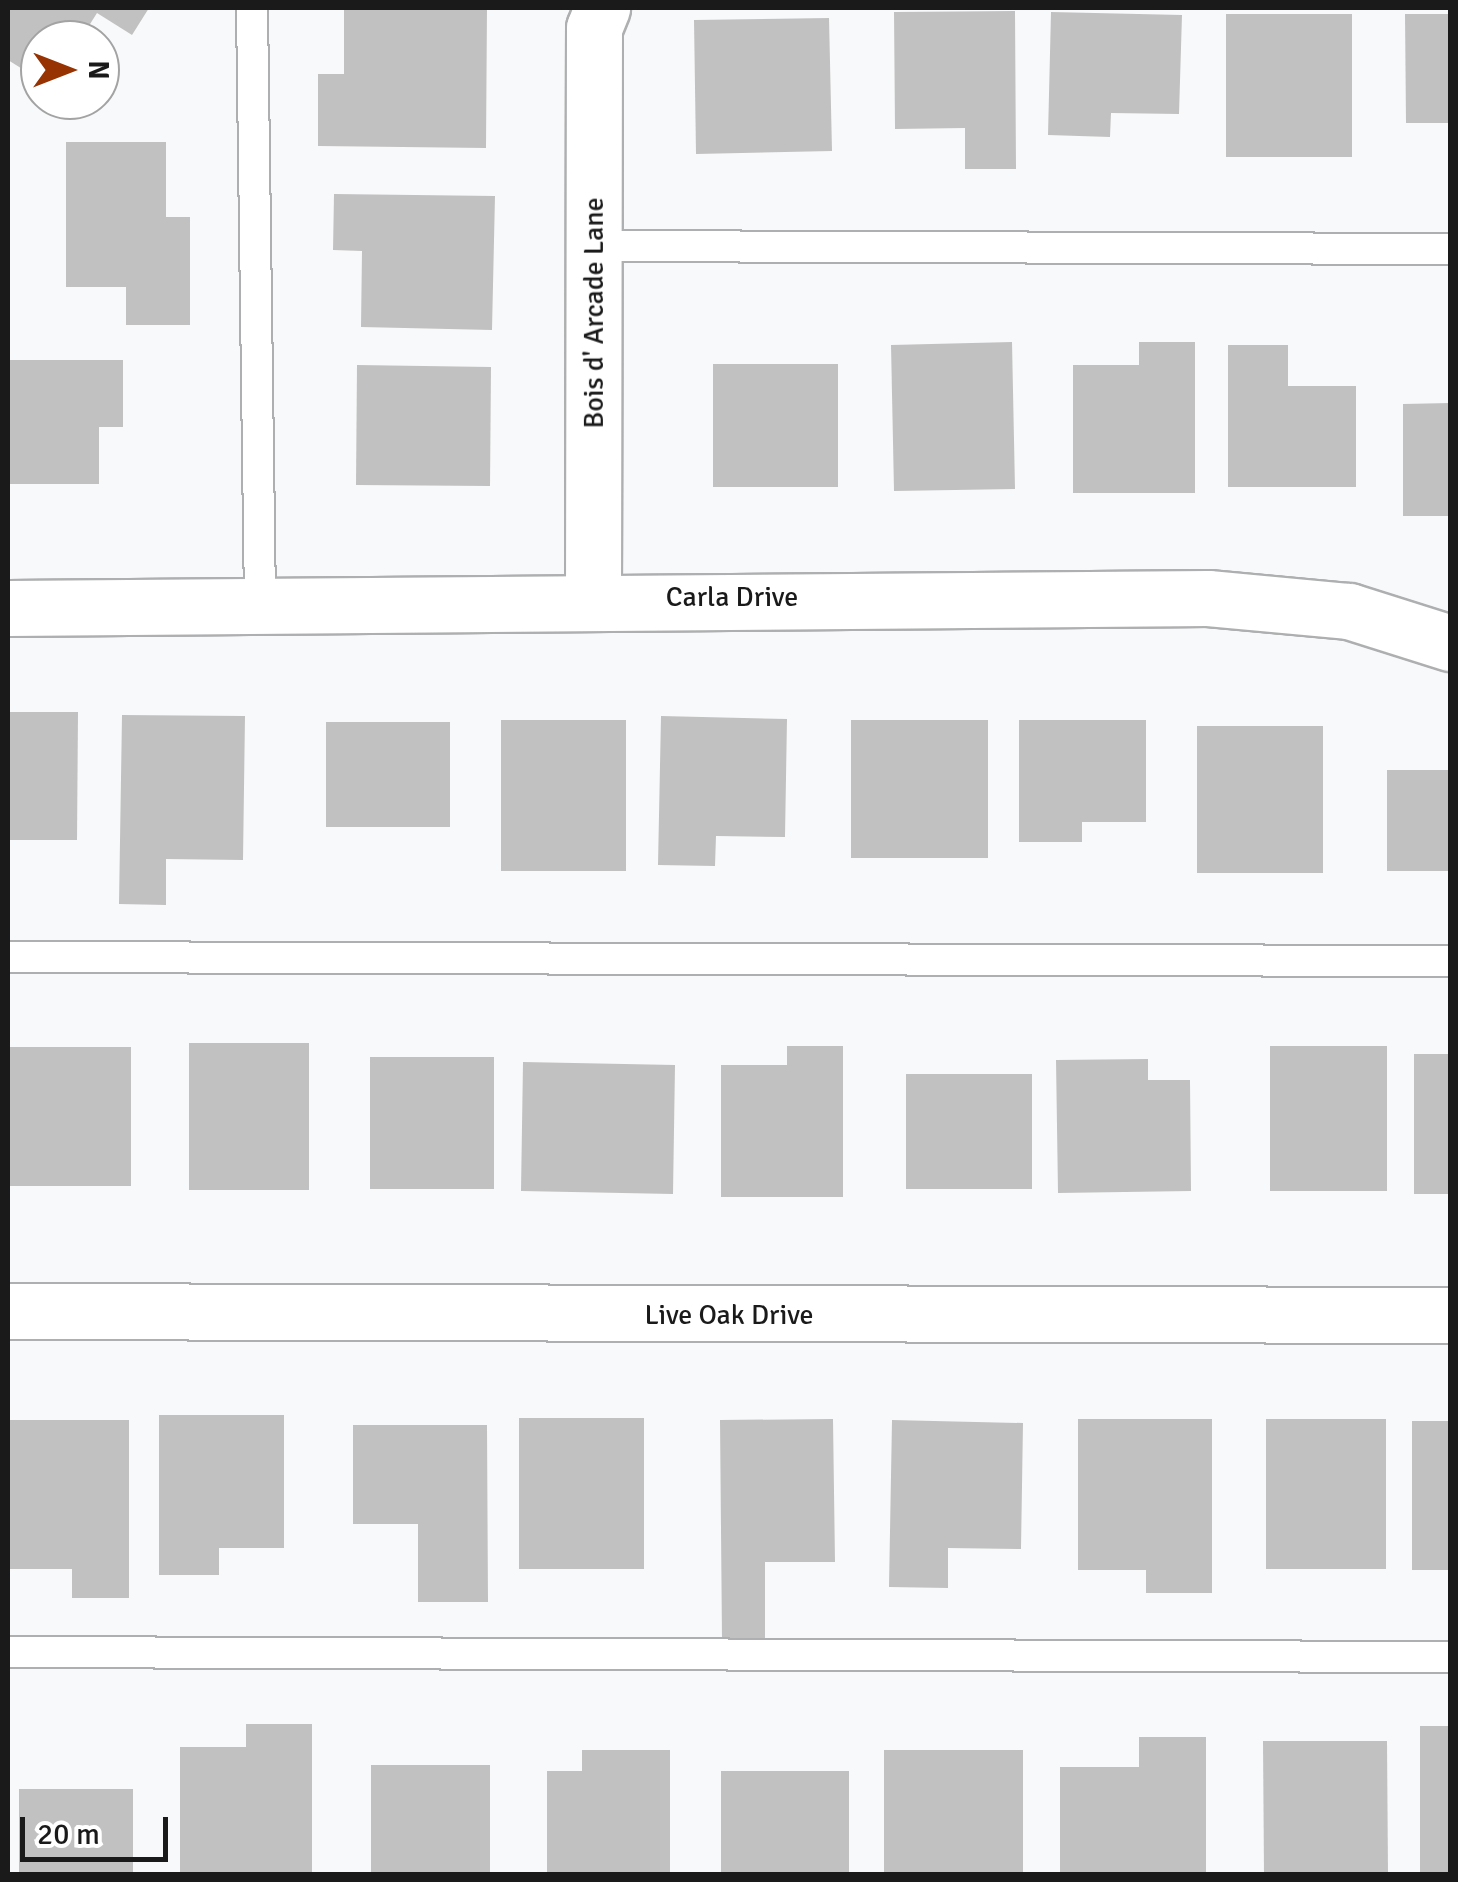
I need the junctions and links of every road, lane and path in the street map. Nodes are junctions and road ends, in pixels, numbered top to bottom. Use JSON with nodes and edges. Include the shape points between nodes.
{"nodes":[{"id":1,"x":252,"y":8,"type":"edge"},
{"id":2,"x":598,"y":18,"type":"edge"},
{"id":3,"x":594,"y":246,"type":"junction"},
{"id":4,"x":1450,"y":249,"type":"edge"},
{"id":5,"x":593,"y":597,"type":"junction"},
{"id":6,"x":260,"y":603,"type":"junction"},
{"id":7,"x":8,"y":608,"type":"edge"},
{"id":8,"x":1450,"y":643,"type":"edge"},
{"id":9,"x":8,"y":957,"type":"edge"},
{"id":10,"x":1450,"y":961,"type":"edge"},
{"id":11,"x":8,"y":1311,"type":"edge"},
{"id":12,"x":1450,"y":1315,"type":"edge"},
{"id":13,"x":8,"y":1652,"type":"edge"},
{"id":14,"x":1450,"y":1657,"type":"edge"}],
"edges":[{"from":1,"to":6,"type":"lane"},
{"from":2,"to":3,"type":"street","name":"Bois d' Arcade Lane"},
{"from":3,"to":4,"type":"lane"},
{"from":3,"to":5,"type":"street","name":"Bois d' Arcade Lane"},
{"from":5,"to":6,"type":"street","name":"Carla Drive"},
{"from":5,"to":8,"type":"street","name":"Carla Drive","via":[[1208,598],[1349,611]]},
{"from":6,"to":7,"type":"street","name":"Carla Drive"},
{"from":9,"to":10,"type":"lane"},
{"from":11,"to":12,"type":"street","name":"Live Oak Drive"},
{"from":13,"to":14,"type":"lane"}]}
